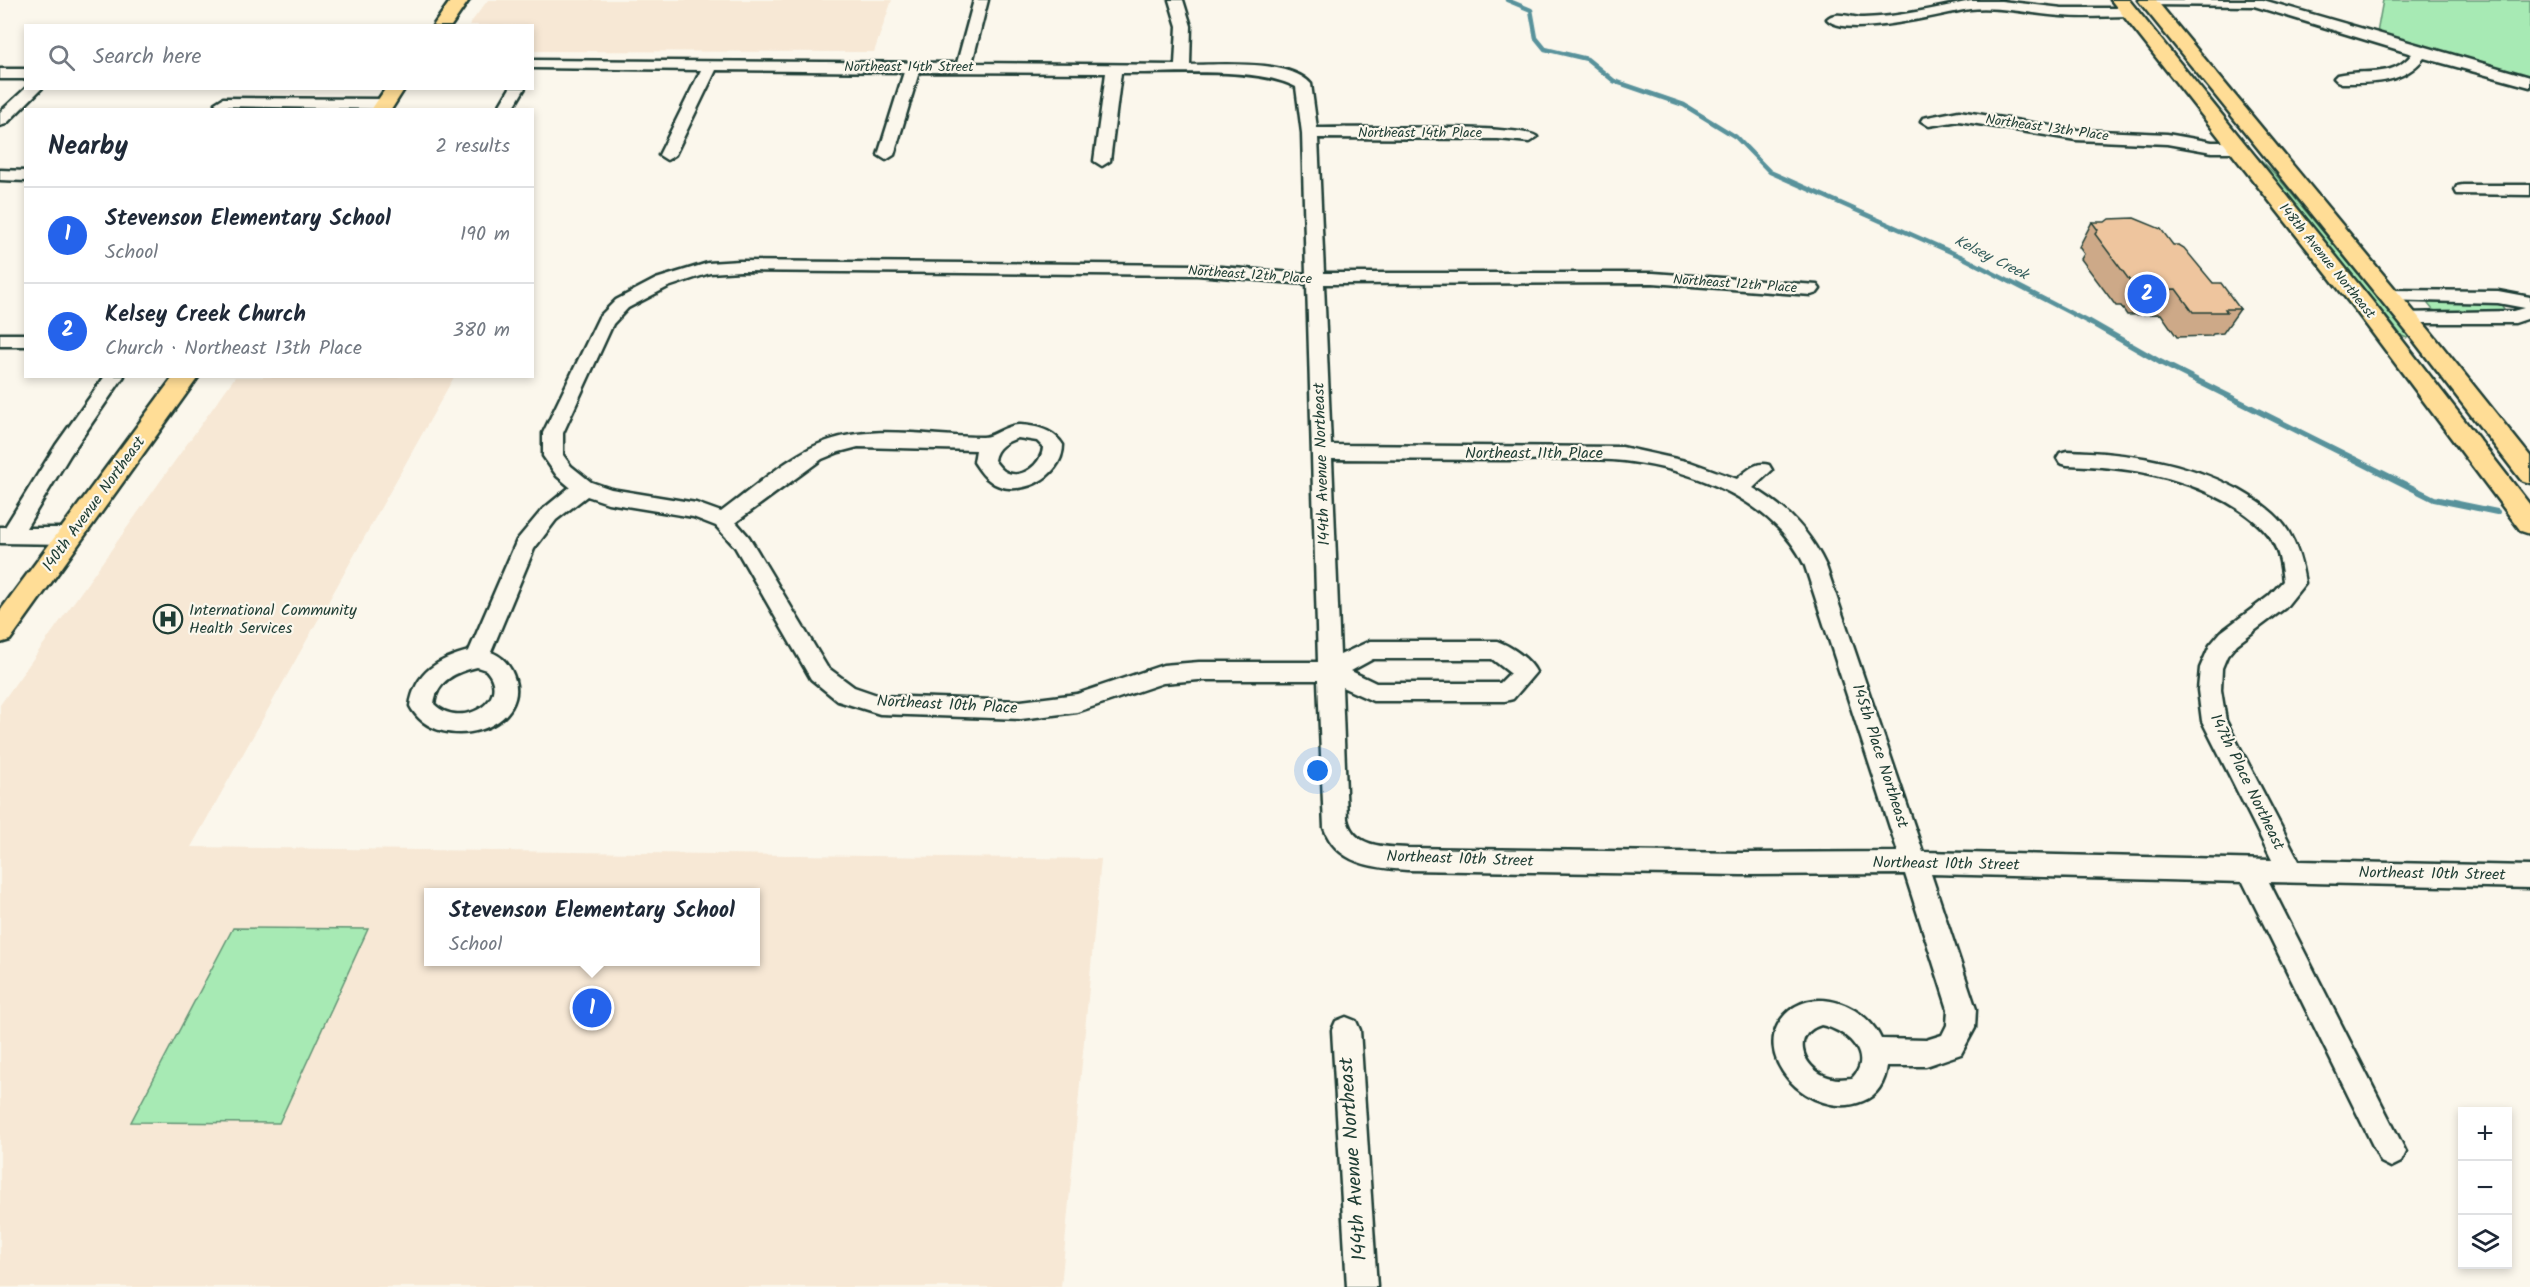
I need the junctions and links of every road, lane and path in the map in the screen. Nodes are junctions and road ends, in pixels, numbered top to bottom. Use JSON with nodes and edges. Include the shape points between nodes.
{"nodes":[{"id":1,"x":460,"y":0,"type":"edge"},
{"id":2,"x":981,"y":0,"type":"edge"},
{"id":3,"x":1176,"y":0,"type":"edge"},
{"id":4,"x":2279,"y":4,"type":"edge"},
{"id":5,"x":2141,"y":5,"type":"edge"},
{"id":6,"x":1834,"y":19,"type":"dead end"},
{"id":7,"x":443,"y":24,"type":"edge"},
{"id":8,"x":2421,"y":52,"type":"junction"},
{"id":9,"x":534,"y":64,"type":"edge"},
{"id":10,"x":711,"y":65,"type":"junction"},
{"id":11,"x":913,"y":67,"type":"junction"},
{"id":12,"x":963,"y":67,"type":"junction"},
{"id":13,"x":1114,"y":69,"type":"junction"},
{"id":14,"x":1182,"y":69,"type":"junction"},
{"id":15,"x":0,"y":74,"type":"edge"},
{"id":16,"x":24,"y":74,"type":"edge"},
{"id":17,"x":1285,"y":75,"type":"joint"},
{"id":18,"x":2342,"y":78,"type":"dead end"},
{"id":19,"x":2530,"y":82,"type":"edge"},
{"id":20,"x":33,"y":90,"type":"edge"},
{"id":21,"x":517,"y":90,"type":"edge"},
{"id":22,"x":2194,"y":93,"type":"junction"},
{"id":23,"x":387,"y":101,"type":"edge"},
{"id":24,"x":223,"y":103,"type":"dead end"},
{"id":25,"x":309,"y":106,"type":"edge"},
{"id":26,"x":505,"y":108,"type":"edge"},
{"id":27,"x":0,"y":121,"type":"edge"},
{"id":28,"x":1929,"y":121,"type":"dead end"},
{"id":29,"x":2253,"y":132,"type":"junction"},
{"id":30,"x":1310,"y":133,"type":"junction"},
{"id":31,"x":1529,"y":136,"type":"dead end"},
{"id":32,"x":2167,"y":139,"type":"junction"},
{"id":33,"x":2230,"y":139,"type":"junction"},
{"id":34,"x":667,"y":155,"type":"dead end"},
{"id":35,"x":886,"y":155,"type":"dead end"},
{"id":36,"x":1102,"y":161,"type":"dead end"},
{"id":37,"x":0,"y":175,"type":"edge"},
{"id":38,"x":24,"y":176,"type":"edge"},
{"id":39,"x":2463,"y":190,"type":"dead end"},
{"id":40,"x":2530,"y":190,"type":"edge"},
{"id":41,"x":1316,"y":279,"type":"junction"},
{"id":42,"x":1811,"y":289,"type":"dead end"},
{"id":43,"x":2388,"y":296,"type":"junction"},
{"id":44,"x":2530,"y":303,"type":"edge"},
{"id":45,"x":2364,"y":306,"type":"junction"},
{"id":46,"x":2530,"y":312,"type":"edge"},
{"id":47,"x":2406,"y":317,"type":"junction"},
{"id":48,"x":2422,"y":336,"type":"junction"},
{"id":49,"x":0,"y":340,"type":"edge"},
{"id":50,"x":24,"y":340,"type":"edge"},
{"id":51,"x":114,"y":378,"type":"edge"},
{"id":52,"x":186,"y":378,"type":"edge"},
{"id":53,"x":988,"y":445,"type":"dead end"},
{"id":54,"x":1322,"y":452,"type":"junction"},
{"id":55,"x":2067,"y":458,"type":"dead end"},
{"id":56,"x":1762,"y":470,"type":"dead end"},
{"id":57,"x":2530,"y":474,"type":"edge"},
{"id":58,"x":584,"y":487,"type":"junction"},
{"id":59,"x":1740,"y":488,"type":"junction"},
{"id":60,"x":723,"y":521,"type":"junction"},
{"id":61,"x":2530,"y":524,"type":"edge"},
{"id":62,"x":6,"y":535,"type":"edge"},
{"id":63,"x":70,"y":536,"type":"junction"},
{"id":64,"x":0,"y":632,"type":"edge"},
{"id":65,"x":477,"y":658,"type":"dead end"},
{"id":66,"x":1330,"y":671,"type":"junction"},
{"id":67,"x":1363,"y":852,"type":"joint"},
{"id":68,"x":1915,"y":863,"type":"junction"},
{"id":69,"x":2250,"y":870,"type":"junction"},
{"id":70,"x":2291,"y":871,"type":"junction"},
{"id":71,"x":2530,"y":877,"type":"edge"},
{"id":72,"x":1346,"y":1030,"type":"dead end"},
{"id":73,"x":1873,"y":1052,"type":"dead end"},
{"id":74,"x":2391,"y":1152,"type":"dead end"},
{"id":75,"x":1362,"y":1287,"type":"edge"}],
"edges":[{"from":1,"to":7,"type":"main road"},
{"from":2,"to":12,"type":"street"},
{"from":3,"to":14,"type":"street","via":[[1184,26]]},
{"from":4,"to":5,"type":"street","via":[[2264,14]]},
{"from":4,"to":8,"type":"street"},
{"from":5,"to":6,"type":"street","via":[[2062,12],[1971,5],[1901,20]]},
{"from":5,"to":22,"type":"main road","name":"148th Avenue Northeast"},
{"from":5,"to":29,"type":"main road","name":"148th Avenue Northeast"},
{"from":8,"to":18,"type":"street","via":[[2400,73]]},
{"from":8,"to":19,"type":"street"},
{"from":9,"to":10,"type":"street","name":"Northeast 14th Street"},
{"from":10,"to":11,"type":"street","name":"Northeast 14th Street"},
{"from":10,"to":34,"type":"street"},
{"from":11,"to":12,"type":"street","name":"Northeast 14th Street"},
{"from":11,"to":35,"type":"street"},
{"from":12,"to":13,"type":"street","name":"Northeast 14th Street"},
{"from":13,"to":14,"type":"street","name":"Northeast 14th Street"},
{"from":13,"to":36,"type":"street"},
{"from":14,"to":17,"type":"street","name":"Northeast 14th Street","via":[[1253,70]]},
{"from":15,"to":16,"type":"street"},
{"from":17,"to":30,"type":"street","name":"144th Avenue Northeast","via":[[1303,84]]},
{"from":20,"to":27,"type":"street"},
{"from":21,"to":26,"type":"street"},
{"from":22,"to":29,"type":"main road","via":[[2202,90],[2212,94]]},
{"from":22,"to":33,"type":"main road","name":"148th Avenue Northeast"},
{"from":23,"to":25,"type":"street"},
{"from":24,"to":25,"type":"street"},
{"from":28,"to":32,"type":"street","name":"Northeast 13th Place","via":[[1959,116],[2076,135]]},
{"from":29,"to":43,"type":"main road","name":"148th Avenue Northeast"},
{"from":30,"to":31,"type":"street","name":"Northeast 14th Place"},
{"from":30,"to":41,"type":"street","name":"144th Avenue Northeast"},
{"from":32,"to":33,"type":"street","name":"Northeast 13th Place","via":[[2212,147]]},
{"from":32,"to":33,"type":"street","name":"Northeast 13th Place","via":[[2200,130]]},
{"from":33,"to":45,"type":"main road","name":"148th Avenue Northeast"},
{"from":37,"to":38,"type":"street"},
{"from":39,"to":40,"type":"street"},
{"from":41,"to":42,"type":"street","name":"Northeast 12th Place","via":[[1653,278]]},
{"from":41,"to":54,"type":"street","name":"144th Avenue Northeast"},
{"from":41,"to":58,"type":"street","name":"Northeast 12th Place","via":[[1162,270],[740,266],[688,273],[640,292],[605,321],[553,433],[554,456],[564,471]]},
{"from":43,"to":44,"type":"street","via":[[2498,297]]},
{"from":43,"to":47,"type":"main road","name":"148th Avenue Northeast"},
{"from":45,"to":48,"type":"main road","via":[[2404,341],[2418,345]]},
{"from":45,"to":61,"type":"main road","name":"148th Avenue Northeast"},
{"from":46,"to":47,"type":"street","via":[[2515,317]]},
{"from":47,"to":48,"type":"main road","name":"148th Avenue Northeast"},
{"from":48,"to":57,"type":"main road","name":"148th Avenue Northeast"},
{"from":49,"to":50,"type":"street"},
{"from":51,"to":62,"type":"street"},
{"from":52,"to":63,"type":"main road","name":"140th Avenue Northeast"},
{"from":53,"to":60,"type":"street","via":[[858,440],[833,446],[815,454]]},
{"from":54,"to":59,"type":"street","name":"Northeast 11th Place","via":[[1622,454],[1659,459]]},
{"from":54,"to":66,"type":"street","name":"144th Avenue Northeast"},
{"from":55,"to":70,"type":"street","name":"147th Place Northeast","via":[[2114,459],[2186,473],[2212,483],[2249,506],[2284,541],[2294,583],[2283,598],[2231,635],[2216,653],[2208,673],[2208,696],[2214,721]]},
{"from":56,"to":59,"type":"street"},
{"from":58,"to":60,"type":"street","name":"Northeast 10th Place","via":[[608,496],[696,510]]},
{"from":58,"to":65,"type":"street","via":[[549,515],[525,546]]},
{"from":59,"to":68,"type":"street","name":"145th Place Northeast","via":[[1791,527],[1810,554]]},
{"from":60,"to":66,"type":"street","name":"Northeast 10th Place","via":[[742,542],[819,673],[846,694],[880,705],[1021,710],[1077,704],[1163,674]]},
{"from":62,"to":63,"type":"street"},
{"from":63,"to":64,"type":"main road","name":"140th Avenue Northeast"},
{"from":66,"to":66,"type":"street","name":"Northeast 10th Place","via":[[1373,692],[1505,692],[1525,672],[1497,650],[1370,650]]},
{"from":66,"to":67,"type":"street","name":"144th Avenue Northeast","via":[[1335,819],[1340,836]]},
{"from":67,"to":68,"type":"street","name":"Northeast 10th Street","via":[[1407,859]]},
{"from":68,"to":69,"type":"street","name":"Northeast 10th Street"},
{"from":68,"to":73,"type":"street","name":"145th Place Northeast","via":[[1962,1009],[1961,1028],[1951,1045],[1926,1053]]},
{"from":69,"to":70,"type":"street","name":"Northeast 10th Street"},
{"from":69,"to":74,"type":"street"},
{"from":70,"to":71,"type":"street","name":"Northeast 10th Street"},
{"from":72,"to":75,"type":"street","name":"144th Avenue Northeast"}]}
